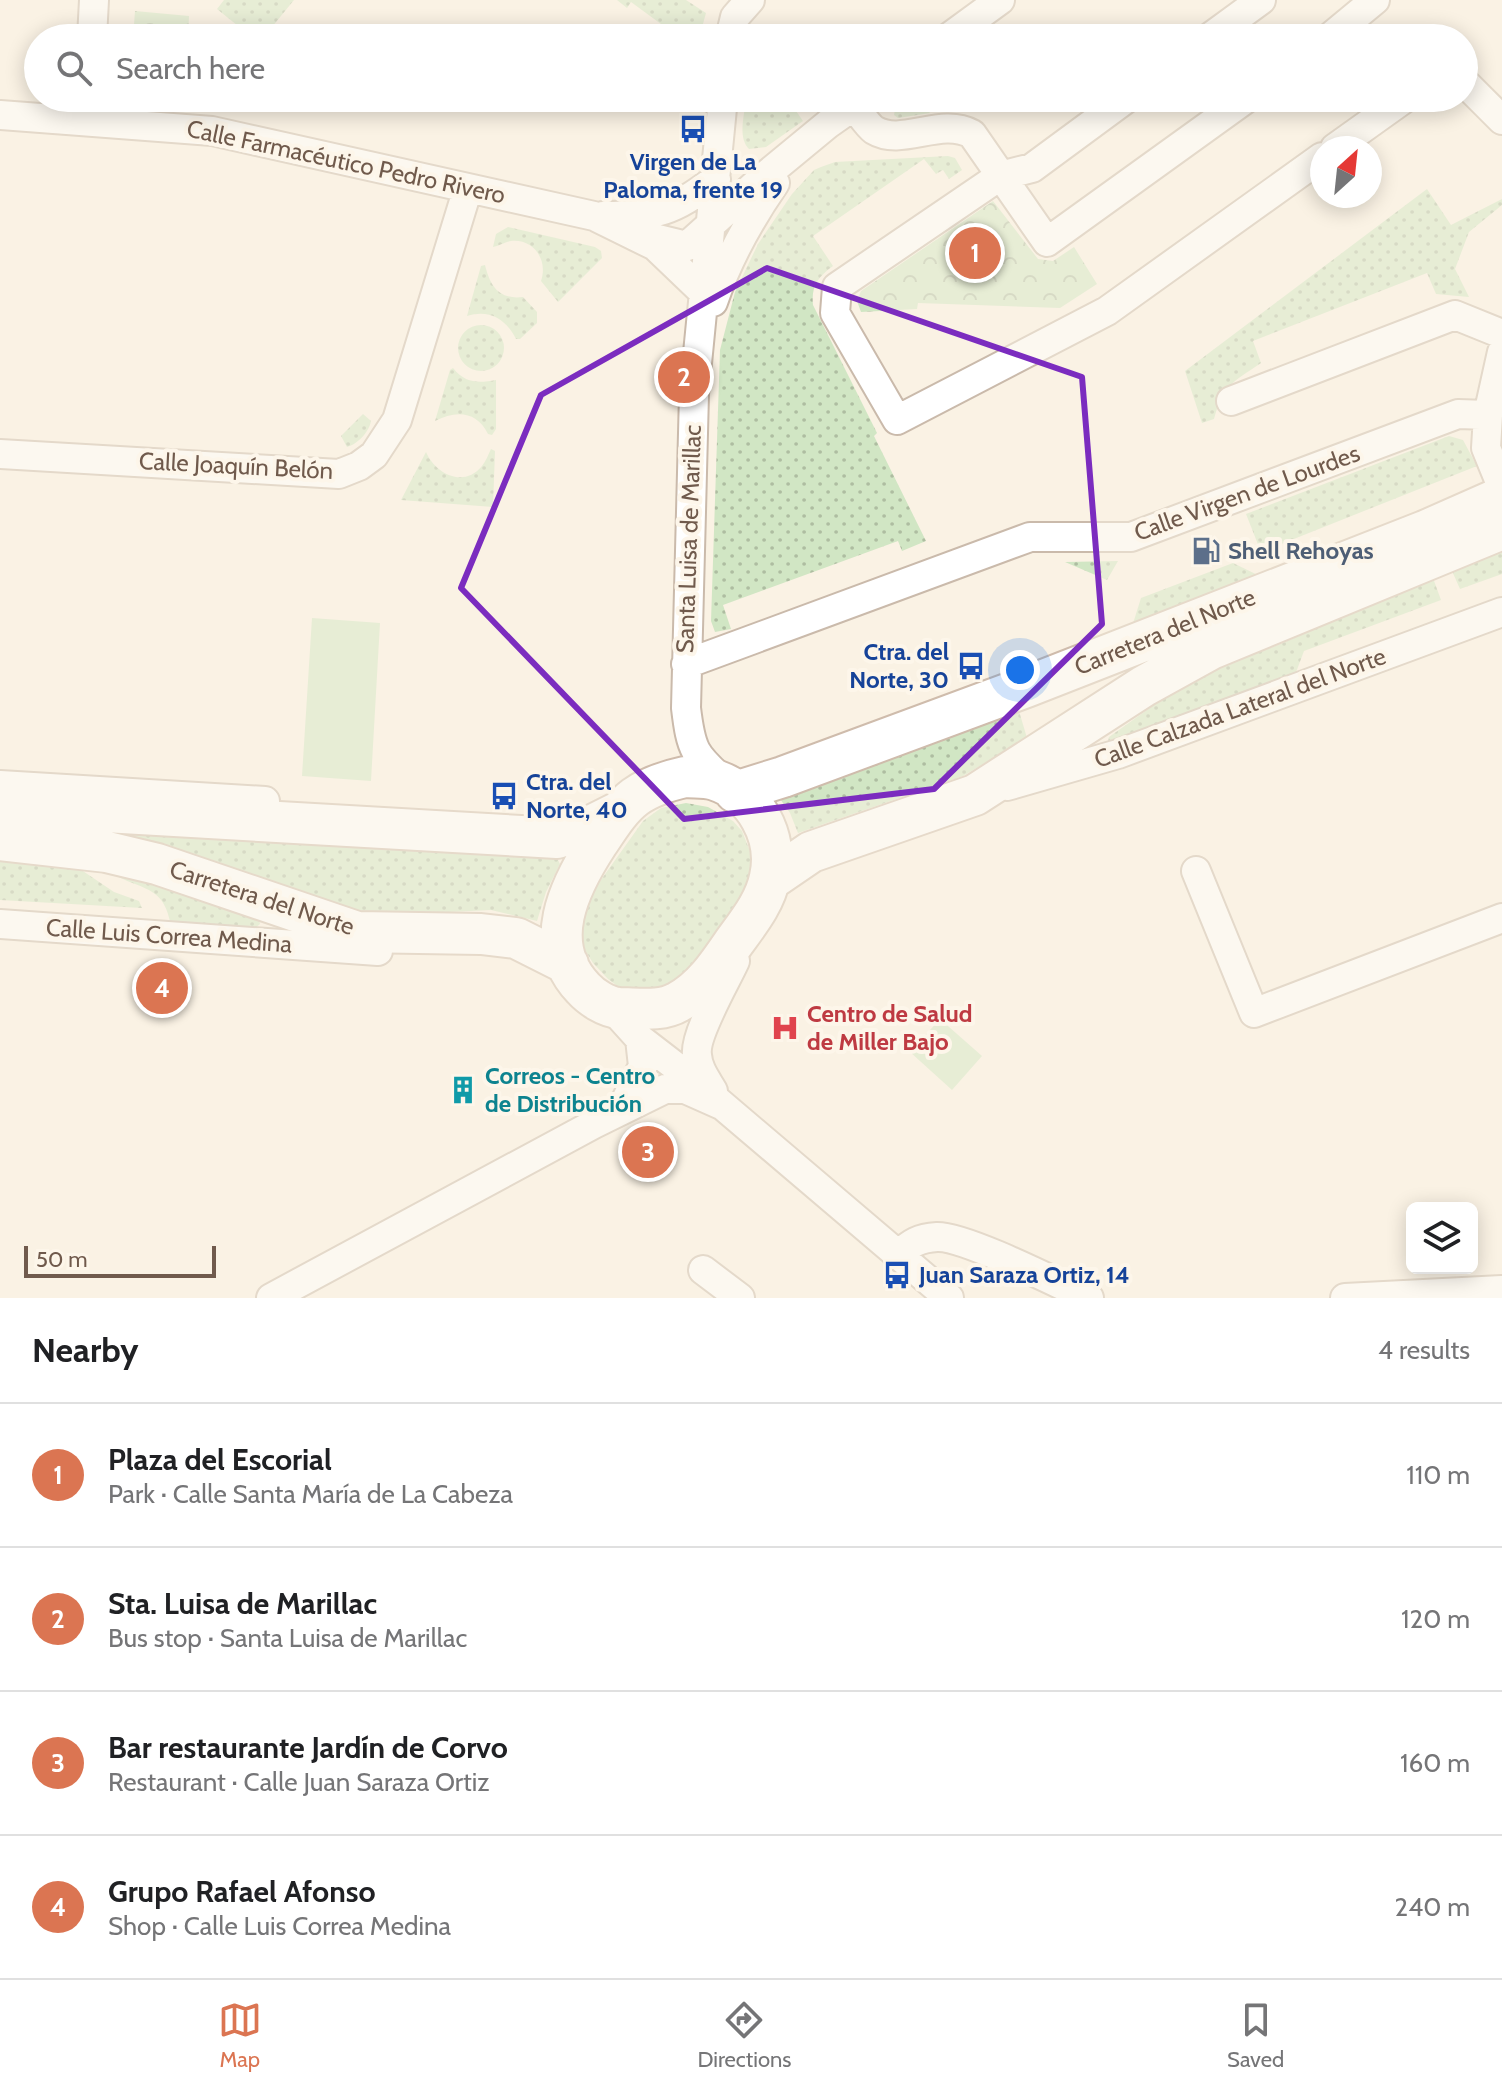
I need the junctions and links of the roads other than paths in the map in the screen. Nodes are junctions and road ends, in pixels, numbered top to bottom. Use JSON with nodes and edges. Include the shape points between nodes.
{"nodes":[{"id":1,"x":94,"y":0,"type":"edge"},
{"id":2,"x":750,"y":0,"type":"edge"},
{"id":3,"x":1000,"y":0,"type":"edge"},
{"id":4,"x":1261,"y":0,"type":"edge"},
{"id":5,"x":1375,"y":0,"type":"edge"},
{"id":6,"x":93,"y":24,"type":"edge"},
{"id":7,"x":733,"y":24,"type":"edge"},
{"id":8,"x":967,"y":24,"type":"edge"},
{"id":9,"x":1228,"y":24,"type":"edge"},
{"id":10,"x":1346,"y":24,"type":"edge"},
{"id":11,"x":1478,"y":93,"type":"edge"},
{"id":12,"x":1497,"y":107,"type":"edge"},
{"id":13,"x":44,"y":112,"type":"edge"},
{"id":14,"x":105,"y":112,"type":"edge"},
{"id":15,"x":722,"y":112,"type":"edge"},
{"id":16,"x":847,"y":112,"type":"edge"},
{"id":17,"x":865,"y":112,"type":"edge"},
{"id":18,"x":1108,"y":112,"type":"edge"},
{"id":19,"x":1228,"y":112,"type":"edge"},
{"id":20,"x":1385,"y":112,"type":"edge"},
{"id":21,"x":0,"y":115,"type":"edge"},
{"id":22,"x":1352,"y":136,"type":"edge"},
{"id":23,"x":799,"y":150,"type":"junction"},
{"id":24,"x":1310,"y":166,"type":"edge"},
{"id":25,"x":716,"y":167,"type":"junction"},
{"id":26,"x":1000,"y":176,"type":"junction"},
{"id":27,"x":468,"y":188,"type":"junction"},
{"id":28,"x":594,"y":216,"type":"junction"},
{"id":29,"x":711,"y":227,"type":"junction"},
{"id":30,"x":626,"y":231,"type":"junction"},
{"id":31,"x":702,"y":291,"type":"junction"},
{"id":32,"x":1502,"y":334,"type":"edge"},
{"id":33,"x":699,"y":345,"type":"junction"},
{"id":34,"x":1502,"y":352,"type":"edge"},
{"id":35,"x":1231,"y":401,"type":"dead end"},
{"id":36,"x":1488,"y":415,"type":"junction"},
{"id":37,"x":0,"y":454,"type":"edge"},
{"id":38,"x":1502,"y":487,"type":"edge"},
{"id":39,"x":1502,"y":497,"type":"edge"},
{"id":40,"x":1502,"y":529,"type":"edge"},
{"id":41,"x":1502,"y":612,"type":"edge"},
{"id":42,"x":686,"y":664,"type":"junction"},
{"id":43,"x":686,"y":708,"type":"junction"},
{"id":44,"x":0,"y":785,"type":"edge"},
{"id":45,"x":655,"y":786,"type":"junction"},
{"id":46,"x":735,"y":792,"type":"junction"},
{"id":47,"x":975,"y":795,"type":"junction"},
{"id":48,"x":0,"y":806,"type":"edge"},
{"id":49,"x":619,"y":812,"type":"junction"},
{"id":50,"x":557,"y":838,"type":"junction"},
{"id":51,"x":0,"y":840,"type":"edge"},
{"id":52,"x":1196,"y":871,"type":"dead end"},
{"id":53,"x":764,"y":894,"type":"junction"},
{"id":54,"x":1502,"y":918,"type":"edge"},
{"id":55,"x":0,"y":924,"type":"edge"},
{"id":56,"x":481,"y":934,"type":"junction"},
{"id":57,"x":568,"y":964,"type":"junction"},
{"id":58,"x":612,"y":1008,"type":"junction"},
{"id":59,"x":700,"y":1030,"type":"junction"},
{"id":60,"x":640,"y":1039,"type":"junction"},
{"id":61,"x":670,"y":1063,"type":"junction"},
{"id":62,"x":721,"y":1105,"type":"junction"},
{"id":63,"x":621,"y":1110,"type":"junction"},
{"id":64,"x":898,"y":1255,"type":"junction"},
{"id":65,"x":703,"y":1270,"type":"dead end"},
{"id":66,"x":1502,"y":1290,"type":"edge"},
{"id":67,"x":271,"y":1298,"type":"edge"},
{"id":68,"x":740,"y":1298,"type":"edge"},
{"id":69,"x":949,"y":1298,"type":"edge"},
{"id":70,"x":1089,"y":1298,"type":"edge"},
{"id":71,"x":1345,"y":1298,"type":"edge"}],
"edges":[{"from":1,"to":6,"type":"street"},
{"from":2,"to":7,"type":"street"},
{"from":3,"to":8,"type":"street"},
{"from":4,"to":9,"type":"street"},
{"from":5,"to":10,"type":"street"},
{"from":11,"to":12,"type":"street"},
{"from":13,"to":21,"type":"street","name":"Calle Farmacéutico Pedro Rivero"},
{"from":14,"to":27,"type":"street","name":"Calle Farmacéutico Pedro Rivero"},
{"from":15,"to":25,"type":"street","name":"Santa Luisa de Marillac"},
{"from":16,"to":23,"type":"street"},
{"from":17,"to":26,"type":"street","via":[[873,130],[886,134],[960,128],[972,134]]},
{"from":18,"to":26,"type":"street","via":[[1032,168]]},
{"from":19,"to":26,"type":"street","via":[[1047,242]]},
{"from":20,"to":22,"type":"street"},
{"from":23,"to":25,"type":"street","via":[[740,170]]},
{"from":23,"to":29,"type":"street"},
{"from":23,"to":33,"type":"street","via":[[746,225]]},
{"from":24,"to":26,"type":"street","via":[[1107,311],[897,420],[835,313],[837,287]]},
{"from":25,"to":28,"type":"street","name":"Calle Farmacéutico Pedro Rivero","via":[[683,203],[651,215]]},
{"from":25,"to":29,"type":"street","name":"Santa Luisa de Marillac"},
{"from":27,"to":28,"type":"street","name":"Calle Farmacéutico Pedro Rivero"},
{"from":27,"to":37,"type":"street","name":"Calle Joaquín Belón","via":[[397,420],[374,455],[359,466],[339,474]]},
{"from":28,"to":30,"type":"street","name":"Calle Farmacéutico Pedro Rivero"},
{"from":29,"to":30,"type":"street","name":"Calle Farmacéutico Pedro Rivero","via":[[687,246]]},
{"from":29,"to":31,"type":"street","name":"Santa Luisa de Marillac"},
{"from":30,"to":31,"type":"street","name":"Calle Farmacéutico Pedro Rivero","via":[[655,246]]},
{"from":31,"to":33,"type":"street","name":"Santa Luisa de Marillac"},
{"from":32,"to":35,"type":"street","via":[[1455,315]]},
{"from":33,"to":42,"type":"street","name":"Santa Luisa de Marillac"},
{"from":34,"to":36,"type":"street"},
{"from":36,"to":38,"type":"street","via":[[1486,448]]},
{"from":36,"to":42,"type":"street","name":"Calle Virgen de Lourdes","via":[[1458,414],[1131,537],[1030,537]]},
{"from":39,"to":46,"type":"street","name":"Carretera del Norte","via":[[1026,687]]},
{"from":40,"to":47,"type":"street","name":"Carretera del Norte","via":[[1211,649]]},
{"from":41,"to":47,"type":"street","name":"Calle Calzada Lateral del Norte","via":[[1118,754]]},
{"from":42,"to":43,"type":"street","name":"Santa Luisa de Marillac"},
{"from":43,"to":45,"type":"street","via":[[677,745]]},
{"from":43,"to":46,"type":"street","via":[[691,745]]},
{"from":44,"to":50,"type":"street","via":[[493,815]]},
{"from":45,"to":46,"type":"street","via":[[702,778]]},
{"from":45,"to":49,"type":"street"},
{"from":46,"to":53,"type":"street","via":[[759,815],[770,837],[773,861]]},
{"from":47,"to":53,"type":"street","name":"Carretera del Norte","via":[[811,852]]},
{"from":48,"to":50,"type":"street"},
{"from":49,"to":50,"type":"street"},
{"from":49,"to":57,"type":"street","via":[[572,884],[562,916],[562,951]]},
{"from":51,"to":56,"type":"street","name":"Carretera del Norte","via":[[107,852],[157,864],[357,932]]},
{"from":52,"to":54,"type":"street","via":[[1254,1013]]},
{"from":53,"to":58,"type":"street","via":[[710,977],[677,1004]]},
{"from":53,"to":59,"type":"street"},
{"from":55,"to":56,"type":"street","name":"Calle Luis Correa Medina","via":[[381,951]]},
{"from":56,"to":57,"type":"street","name":"Carretera del Norte","via":[[516,938]]},
{"from":57,"to":58,"type":"street","via":[[576,981]]},
{"from":58,"to":60,"type":"street"},
{"from":59,"to":61,"type":"street"},
{"from":59,"to":62,"type":"street","via":[[700,1068]]},
{"from":60,"to":61,"type":"street"},
{"from":60,"to":63,"type":"street","via":[[643,1066]]},
{"from":61,"to":62,"type":"street"},
{"from":61,"to":63,"type":"street"},
{"from":62,"to":63,"type":"street","via":[[685,1089],[665,1089]]},
{"from":62,"to":64,"type":"street"},
{"from":63,"to":67,"type":"street"},
{"from":64,"to":69,"type":"street"},
{"from":64,"to":70,"type":"street","via":[[914,1240],[941,1237]]},
{"from":65,"to":68,"type":"street"},
{"from":66,"to":71,"type":"street"}]}
